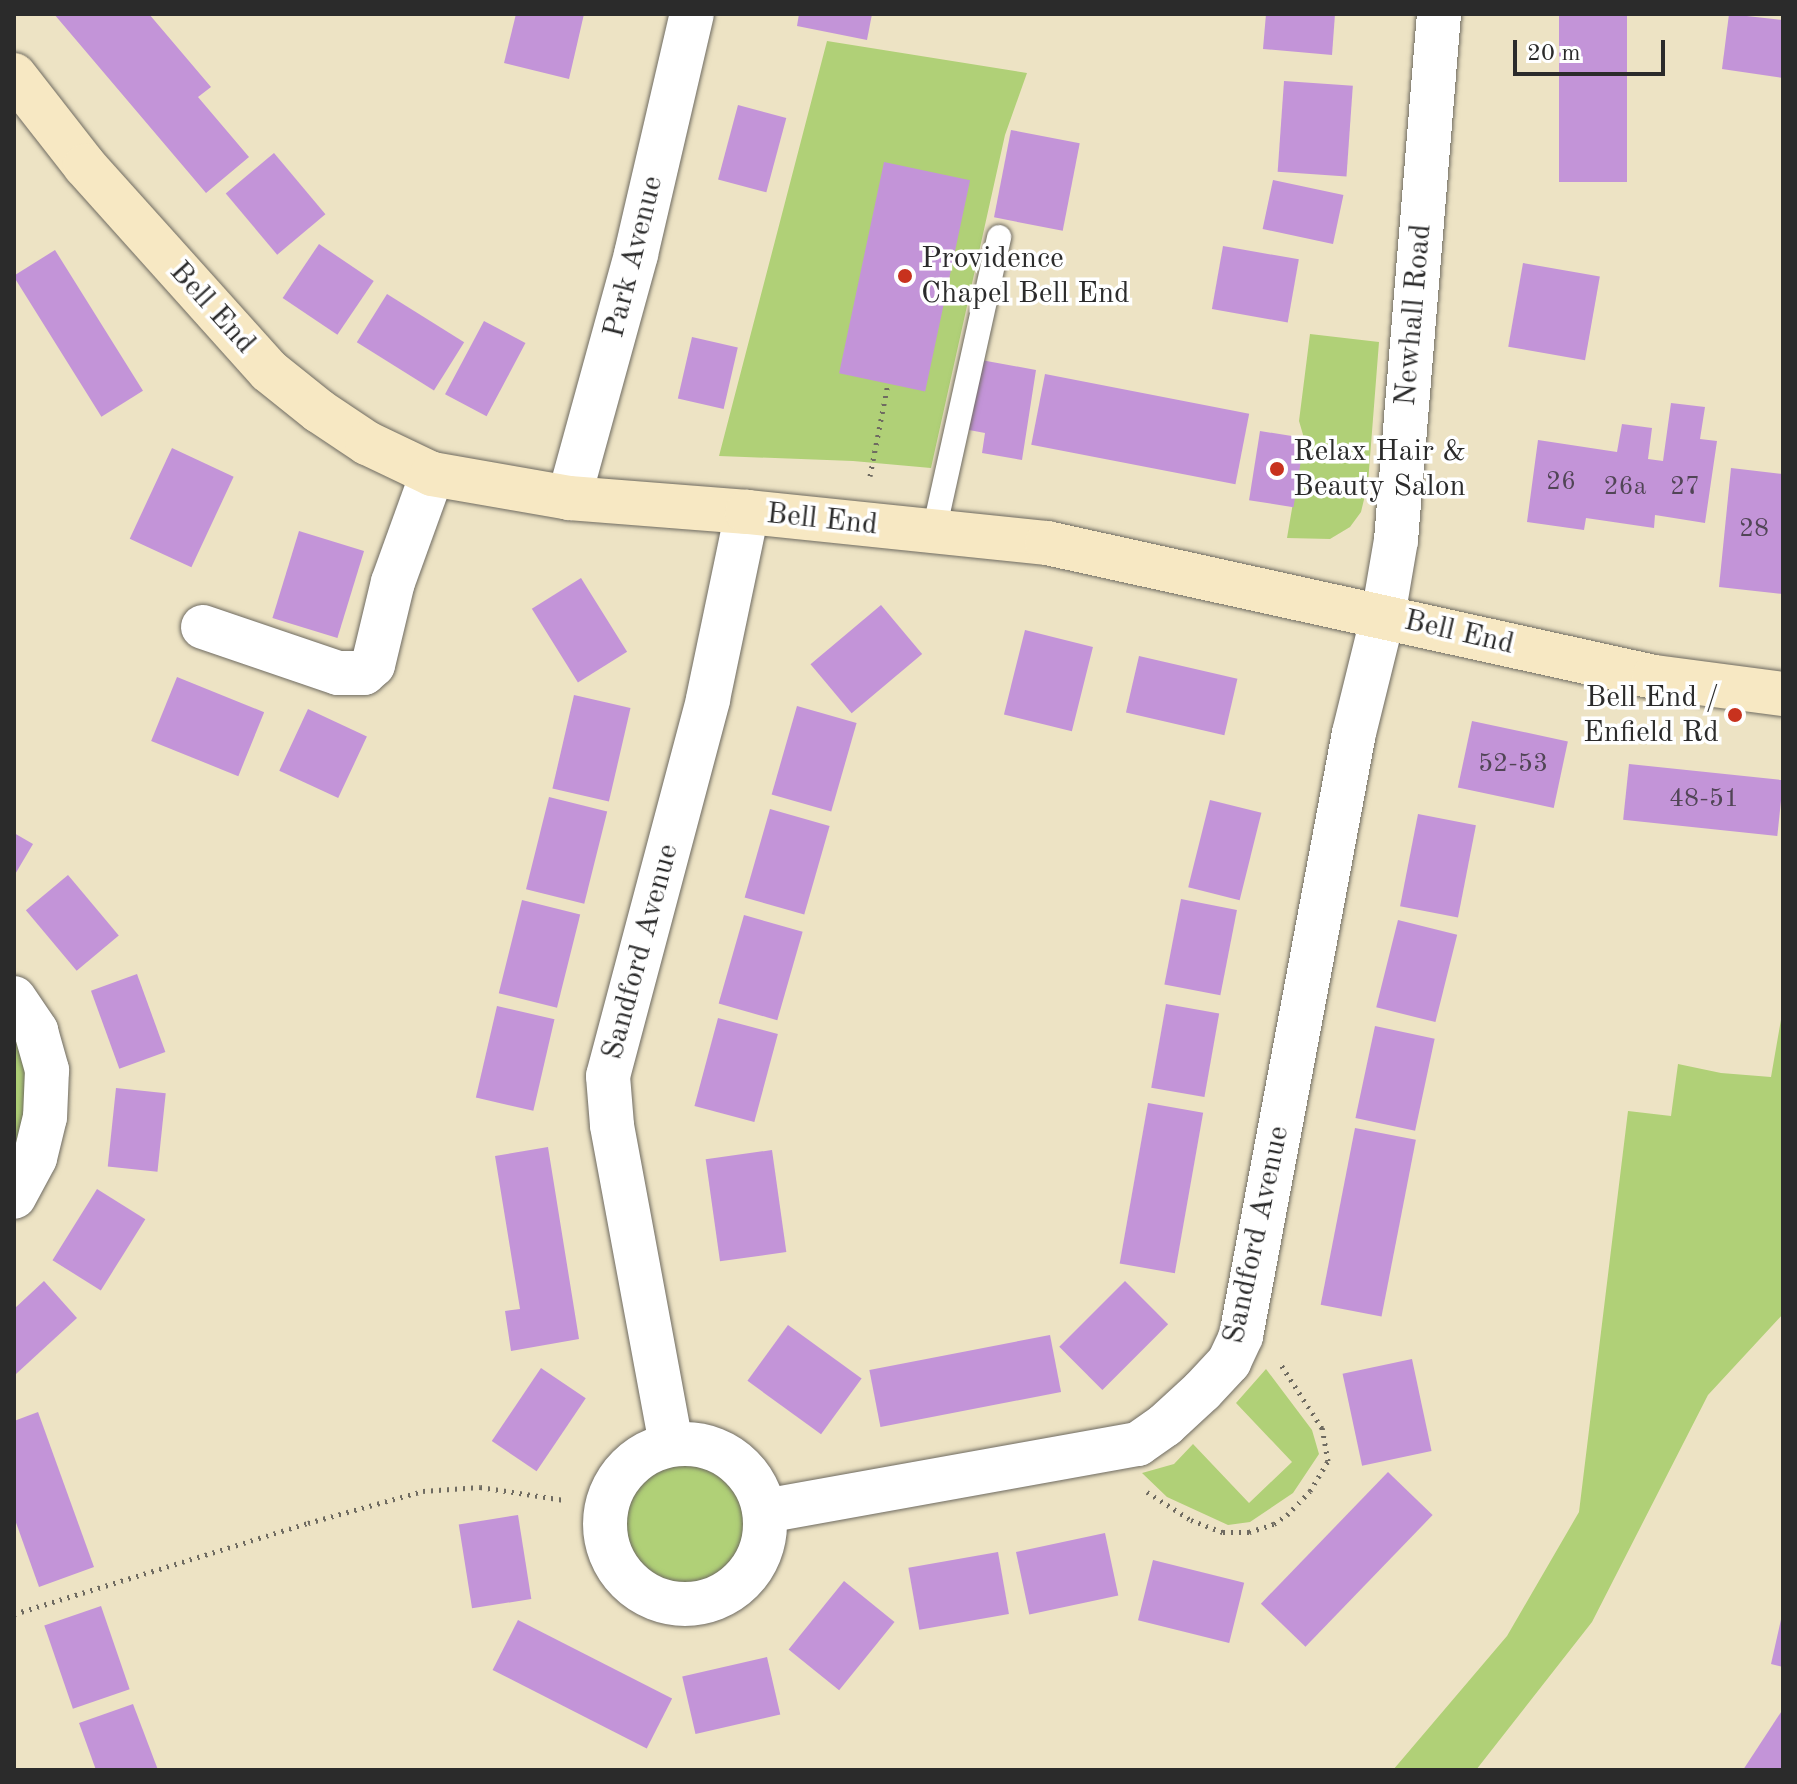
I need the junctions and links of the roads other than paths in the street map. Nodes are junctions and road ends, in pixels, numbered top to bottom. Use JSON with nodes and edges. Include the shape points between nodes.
{"nodes":[{"id":1,"x":692,"y":14,"type":"edge"},
{"id":2,"x":1439,"y":14,"type":"edge"},
{"id":3,"x":14,"y":75,"type":"edge"},
{"id":4,"x":999,"y":237,"type":"dead end"},
{"id":5,"x":432,"y":474,"type":"junction"},
{"id":6,"x":569,"y":498,"type":"junction"},
{"id":7,"x":747,"y":512,"type":"junction"},
{"id":8,"x":934,"y":531,"type":"junction"},
{"id":9,"x":1383,"y":616,"type":"junction"},
{"id":10,"x":203,"y":627,"type":"dead end"},
{"id":11,"x":1783,"y":694,"type":"edge"},
{"id":12,"x":14,"y":998,"type":"edge"},
{"id":13,"x":14,"y":1197,"type":"edge"},
{"id":14,"x":671,"y":1444,"type":"junction"},
{"id":15,"x":765,"y":1511,"type":"junction"}],
"edges":[{"from":1,"to":6,"type":"street","name":"Park Avenue","via":[[636,254]]},
{"from":2,"to":9,"type":"street","name":"Newhall Road","via":[[1396,540]]},
{"from":3,"to":5,"type":"street","name":"Bell End","via":[[85,166],[269,371],[367,443]]},
{"from":4,"to":8,"type":"lane"},
{"from":5,"to":6,"type":"street","name":"Bell End"},
{"from":5,"to":10,"type":"street","via":[[393,582],[373,665],[364,673],[338,673]]},
{"from":6,"to":7,"type":"street","name":"Bell End"},
{"from":7,"to":8,"type":"street","name":"Bell End"},
{"from":7,"to":14,"type":"street","name":"Sandford Avenue","via":[[708,699],[608,1076],[612,1125]]},
{"from":8,"to":9,"type":"street","name":"Bell End","via":[[1047,543]]},
{"from":9,"to":11,"type":"street","name":"Bell End","via":[[1654,677]]},
{"from":9,"to":15,"type":"street","name":"Sandford Avenue","via":[[1354,733],[1241,1336],[1229,1362],[1138,1444]]},
{"from":12,"to":13,"type":"street","via":[[36,1031],[47,1070],[45,1117],[35,1158]]},
{"from":14,"to":15,"type":"street","via":[[697,1443],[721,1451],[742,1466]]},
{"from":14,"to":15,"type":"street","via":[[646,1452],[624,1470],[610,1493],[604,1519],[619,1571],[638,1590],[662,1602],[690,1605],[739,1584],[756,1563],[765,1538]]}]}
